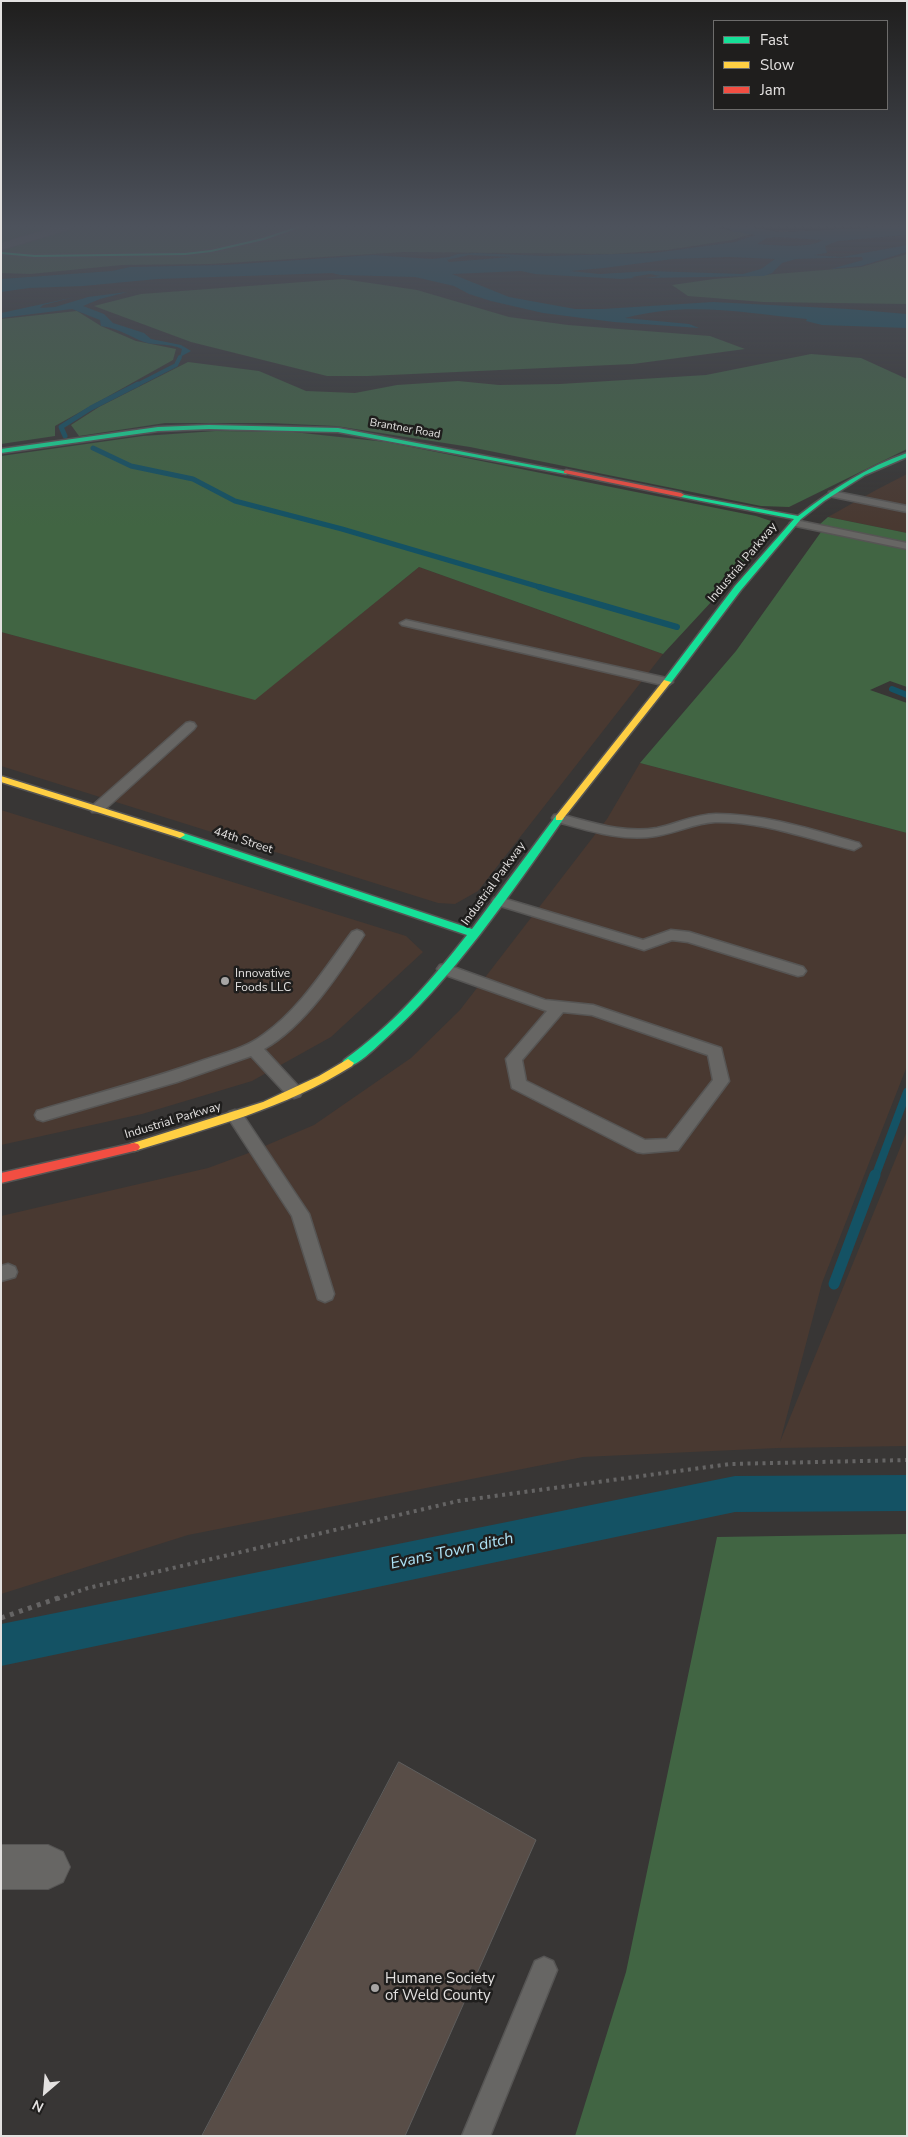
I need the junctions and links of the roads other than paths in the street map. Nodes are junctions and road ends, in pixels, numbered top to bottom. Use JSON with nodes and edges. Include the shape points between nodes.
{"nodes":[{"id":1,"x":1,"y":451,"type":"edge"},
{"id":2,"x":907,"y":455,"type":"edge"},
{"id":3,"x":832,"y":494,"type":"junction"},
{"id":4,"x":907,"y":509,"type":"edge"},
{"id":5,"x":797,"y":521,"type":"junction"},
{"id":6,"x":907,"y":546,"type":"edge"},
{"id":7,"x":406,"y":623,"type":"dead end"},
{"id":8,"x":667,"y":682,"type":"junction"},
{"id":9,"x":190,"y":726,"type":"dead end"},
{"id":10,"x":1,"y":779,"type":"edge"},
{"id":11,"x":97,"y":809,"type":"junction"},
{"id":12,"x":560,"y":818,"type":"junction"},
{"id":13,"x":854,"y":846,"type":"dead end"},
{"id":14,"x":499,"y":900,"type":"junction"},
{"id":15,"x":475,"y":934,"type":"junction"},
{"id":16,"x":357,"y":935,"type":"dead end"},
{"id":17,"x":445,"y":969,"type":"junction"},
{"id":18,"x":798,"y":971,"type":"dead end"},
{"id":19,"x":559,"y":1007,"type":"junction"},
{"id":20,"x":253,"y":1048,"type":"junction"},
{"id":21,"x":294,"y":1092,"type":"junction"},
{"id":22,"x":43,"y":1115,"type":"dead end"},
{"id":23,"x":235,"y":1116,"type":"junction"},
{"id":24,"x":1,"y":1178,"type":"edge"},
{"id":25,"x":326,"y":1294,"type":"dead end"},
{"id":26,"x":1,"y":1867,"type":"edge"},
{"id":27,"x":48,"y":1867,"type":"dead end"},
{"id":28,"x":544,"y":1970,"type":"dead end"},
{"id":29,"x":476,"y":2136,"type":"edge"}],
"edges":[{"from":1,"to":5,"type":"street","name":"Brantner Road","via":[[158,429],[338,430],[393,438]]},
{"from":2,"to":3,"type":"street","name":"Industrial Parkway","via":[[863,474]]},
{"from":3,"to":4,"type":"lane"},
{"from":3,"to":5,"type":"street","name":"Industrial Parkway"},
{"from":5,"to":6,"type":"lane"},
{"from":5,"to":8,"type":"street","name":"Industrial Parkway","via":[[738,588]]},
{"from":7,"to":8,"type":"lane"},
{"from":8,"to":12,"type":"street","name":"Industrial Parkway"},
{"from":9,"to":11,"type":"lane"},
{"from":10,"to":11,"type":"street","name":"44th Street"},
{"from":11,"to":15,"type":"street","name":"44th Street"},
{"from":12,"to":13,"type":"lane","via":[[616,834],[650,833],[715,818],[770,823]]},
{"from":12,"to":14,"type":"street","name":"Industrial Parkway"},
{"from":14,"to":15,"type":"street","name":"Industrial Parkway"},
{"from":14,"to":18,"type":"lane","via":[[644,945],[671,935],[689,937]]},
{"from":15,"to":17,"type":"street","name":"Industrial Parkway"},
{"from":16,"to":20,"type":"lane","via":[[293,1017],[274,1035]]},
{"from":17,"to":19,"type":"lane","via":[[544,1005]]},
{"from":17,"to":21,"type":"street","name":"Industrial Parkway","via":[[405,1015],[367,1050],[323,1079]]},
{"from":19,"to":19,"type":"lane","via":[[593,1010],[714,1052],[721,1081],[672,1145],[643,1147],[518,1084],[514,1059]]},
{"from":20,"to":21,"type":"lane"},
{"from":20,"to":22,"type":"lane","via":[[184,1074]]},
{"from":21,"to":23,"type":"street","name":"Industrial Parkway"},
{"from":23,"to":24,"type":"street","name":"Industrial Parkway","via":[[140,1146]]},
{"from":23,"to":25,"type":"lane","via":[[300,1214]]},
{"from":26,"to":27,"type":"street"},
{"from":28,"to":29,"type":"lane"}]}
